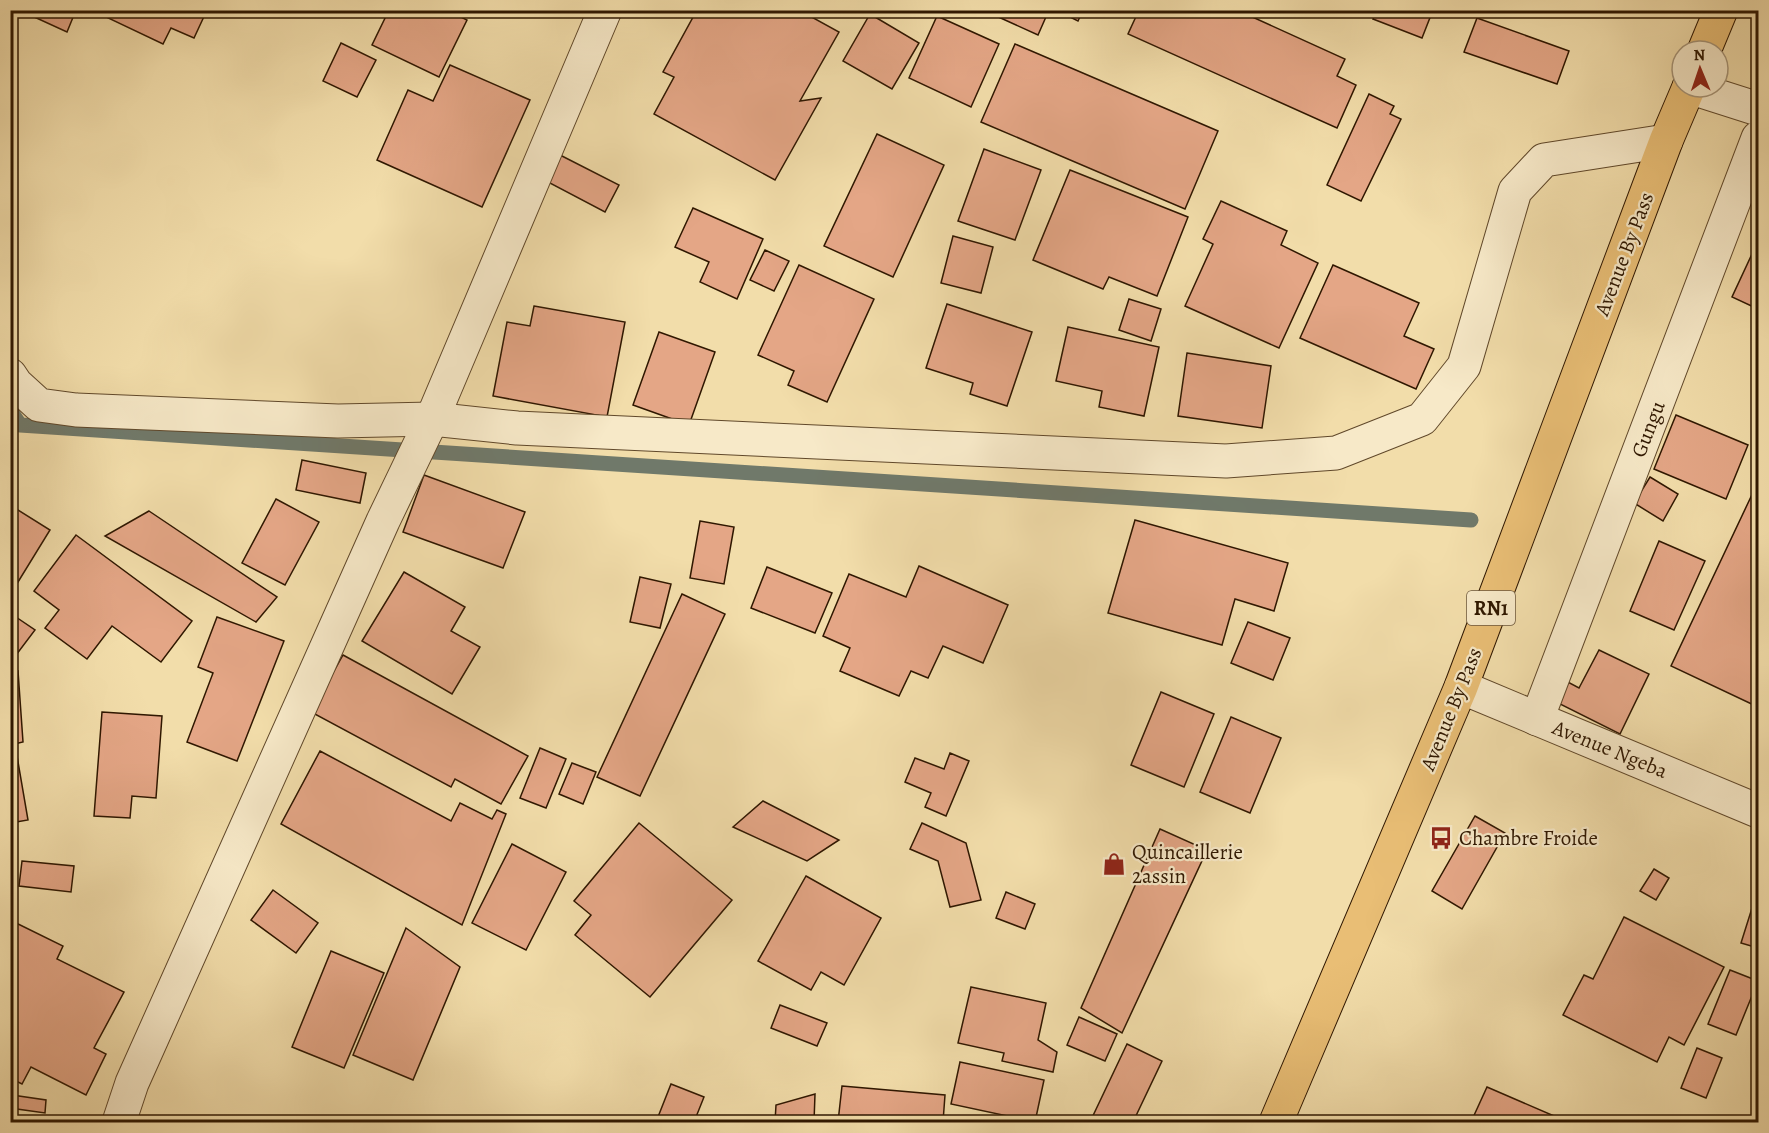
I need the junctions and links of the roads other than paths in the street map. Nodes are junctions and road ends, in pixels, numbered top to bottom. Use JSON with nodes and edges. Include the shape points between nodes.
{"nodes":[{"id":1,"x":605,"y":10,"type":"edge"},
{"id":2,"x":1721,"y":10,"type":"edge"},
{"id":3,"x":1709,"y":39,"type":"edge"},
{"id":4,"x":1684,"y":99,"type":"edge"},
{"id":5,"x":1728,"y":99,"type":"edge"},
{"id":6,"x":1758,"y":108,"type":"edge"},
{"id":7,"x":1758,"y":138,"type":"edge"},
{"id":8,"x":1666,"y":141,"type":"junction"},
{"id":9,"x":10,"y":375,"type":"edge"},
{"id":10,"x":432,"y":419,"type":"junction"},
{"id":11,"x":1461,"y":687,"type":"junction"},
{"id":12,"x":1537,"y":719,"type":"junction"},
{"id":13,"x":1758,"y":811,"type":"edge"},
{"id":14,"x":119,"y":1122,"type":"edge"},
{"id":15,"x":1276,"y":1122,"type":"edge"}],
"edges":[{"from":1,"to":10,"type":"street"},
{"from":2,"to":3,"type":"highway"},
{"from":4,"to":8,"type":"highway","name":"Avenue By Pass","number":"RN1"},
{"from":5,"to":6,"type":"street"},
{"from":7,"to":12,"type":"street","name":"Gungu"},
{"from":8,"to":10,"type":"street","via":[[1544,160],[1515,191],[1464,366],[1422,419],[1336,453],[1226,461],[517,428]]},
{"from":8,"to":11,"type":"highway","name":"Avenue By Pass","number":"RN1"},
{"from":9,"to":10,"type":"street","via":[[39,405],[76,410],[338,421]]},
{"from":10,"to":14,"type":"street","via":[[132,1083]]},
{"from":11,"to":12,"type":"street","name":"Avenue Ngeba"},
{"from":11,"to":15,"type":"highway","name":"Avenue By Pass","number":"RN1"},
{"from":12,"to":13,"type":"street","name":"Avenue Ngeba"}]}
